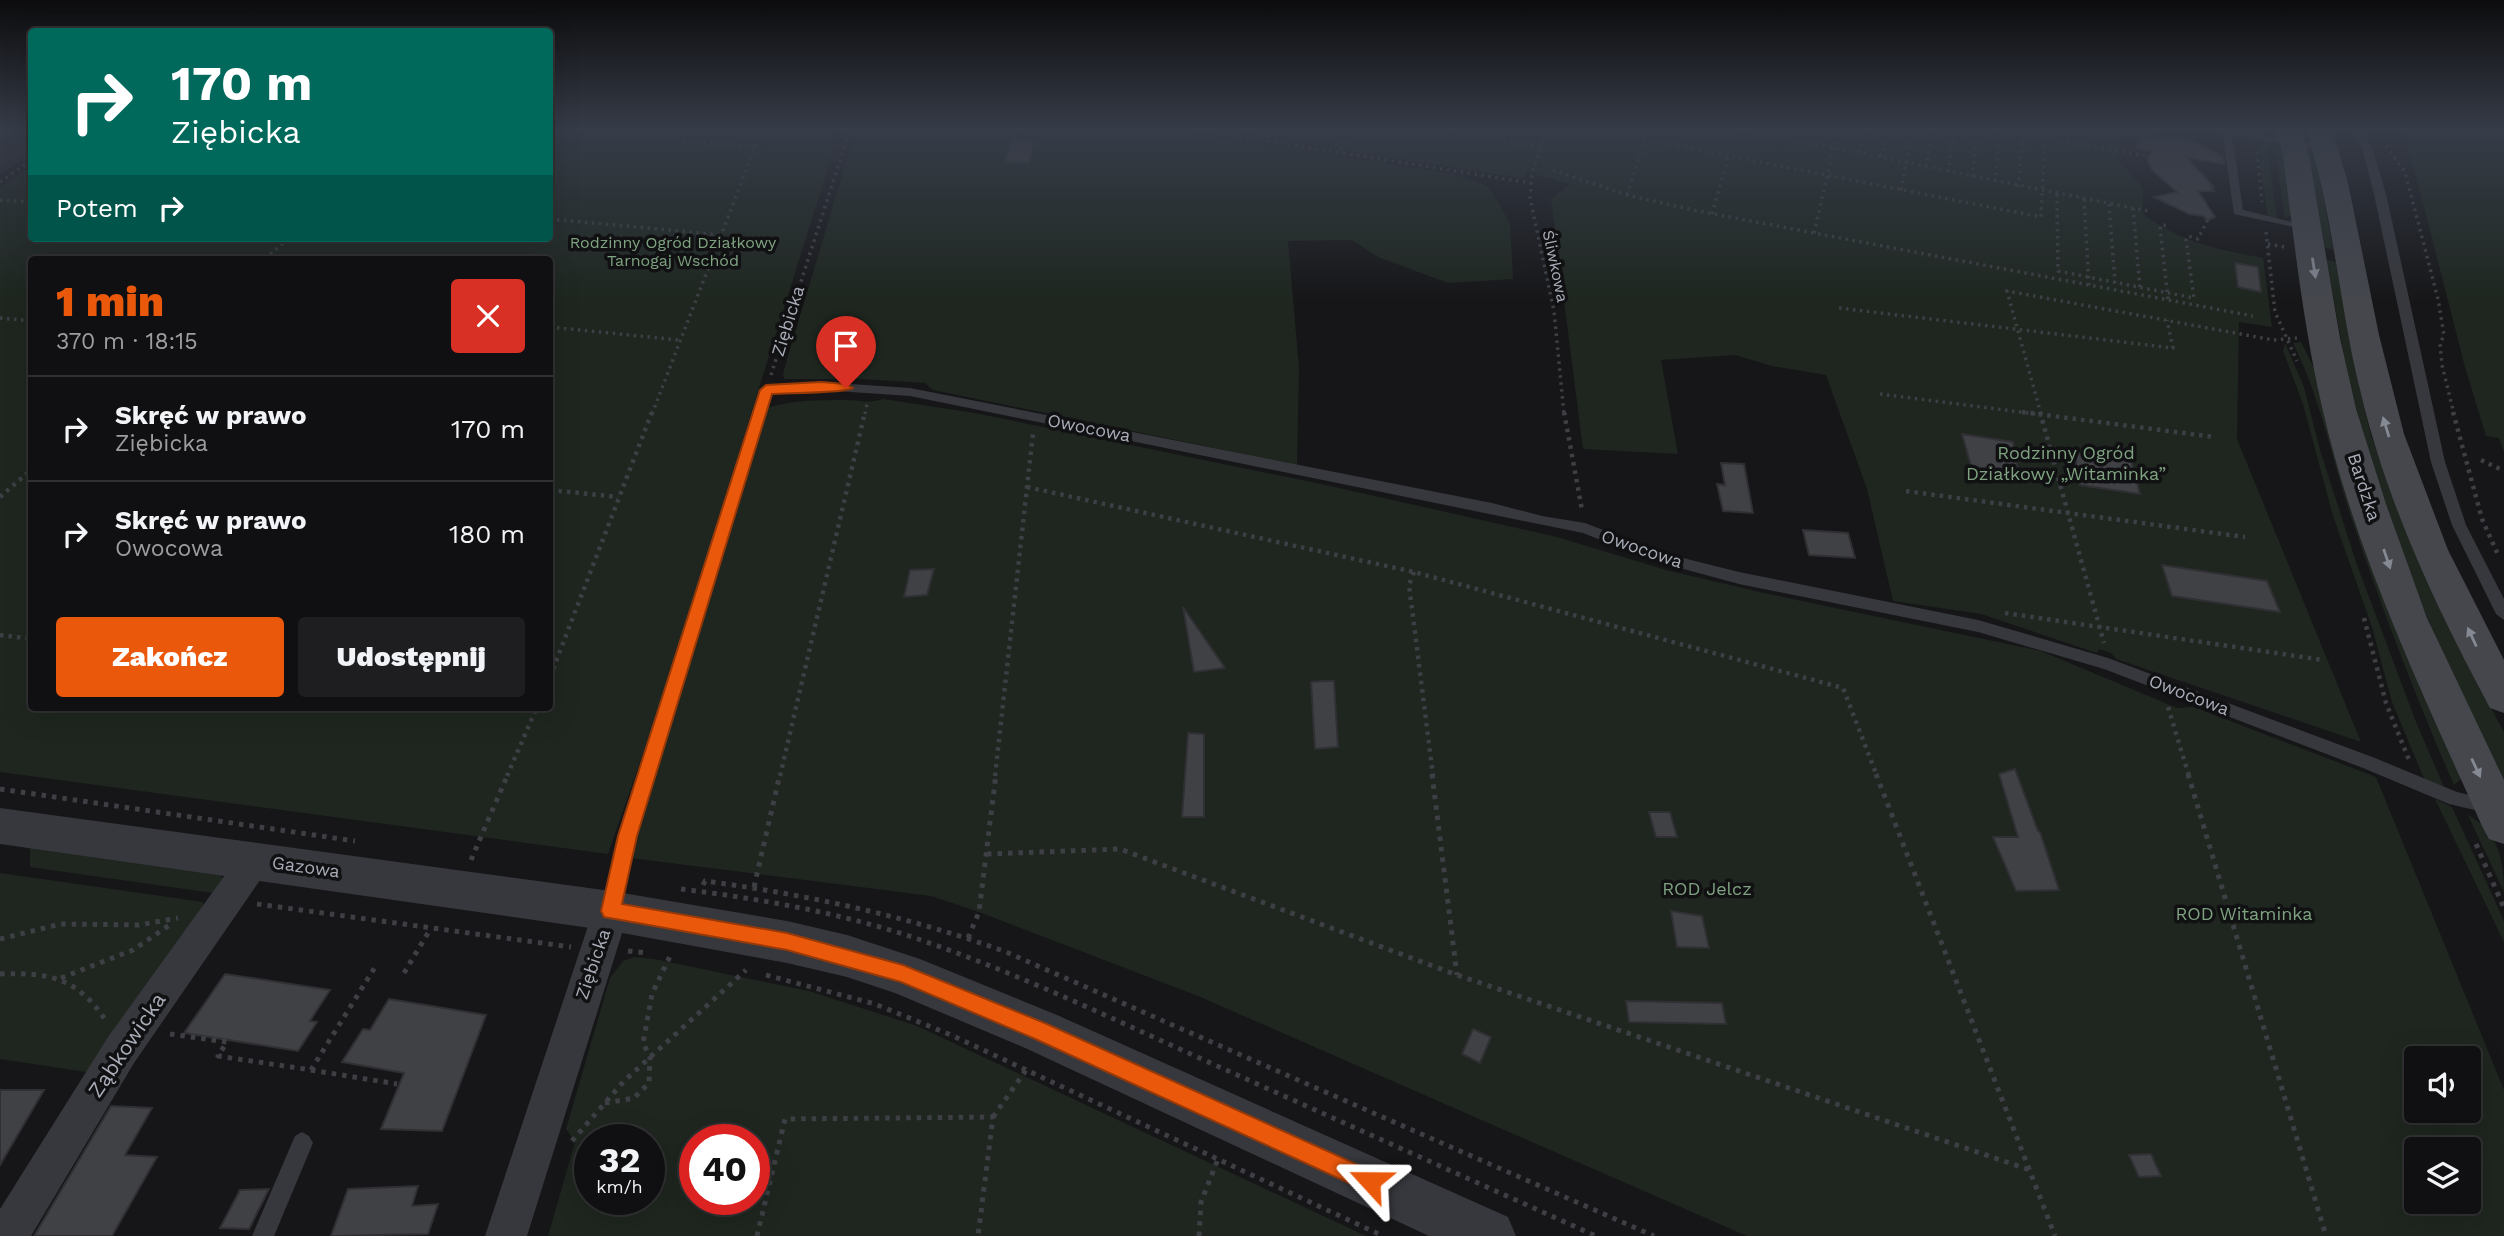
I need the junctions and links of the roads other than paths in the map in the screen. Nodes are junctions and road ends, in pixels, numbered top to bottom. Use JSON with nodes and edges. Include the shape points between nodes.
{"nodes":[{"id":1,"x":2234,"y":187,"type":"edge"},
{"id":2,"x":2301,"y":187,"type":"edge"},
{"id":3,"x":2320,"y":187,"type":"edge"},
{"id":4,"x":2378,"y":187,"type":"edge"},
{"id":5,"x":2296,"y":238,"type":"junction"},
{"id":6,"x":766,"y":390,"type":"joint"},
{"id":7,"x":2504,"y":614,"type":"edge"},
{"id":8,"x":2504,"y":697,"type":"edge"},
{"id":9,"x":2490,"y":824,"type":"edge"},
{"id":10,"x":0,"y":826,"type":"edge"},
{"id":11,"x":255,"y":860,"type":"junction"},
{"id":12,"x":615,"y":931,"type":"junction"},
{"id":13,"x":302,"y":1143,"type":"dead end"},
{"id":14,"x":7,"y":1236,"type":"edge"},
{"id":15,"x":262,"y":1236,"type":"edge"},
{"id":16,"x":506,"y":1236,"type":"edge"},
{"id":17,"x":1489,"y":1236,"type":"edge"}],
"edges":[{"from":1,"to":5,"type":"lane","via":[[2238,212]]},
{"from":2,"to":5,"type":"main road","name":"Bardzka"},
{"from":8,"to":3,"type":"main road","one_way":true,"via":[[2421,528],[2387,429]]},
{"from":4,"to":7,"type":"lane","via":[[2438,462],[2459,525]]},
{"from":5,"to":9,"type":"main road","name":"Bardzka","one_way":true,"via":[[2339,409],[2408,618]]},
{"from":6,"to":9,"type":"lane","name":"Owocowa","via":[[821,386],[910,392],[1586,528],[1659,557],[1739,578],[1978,626],[2108,664],[2369,763],[2455,799]]},
{"from":6,"to":12,"type":"lane","name":"Ziębicka","via":[[628,836]]},
{"from":10,"to":11,"type":"street","name":"Gazowa"},
{"from":11,"to":12,"type":"street","name":"Gazowa"},
{"from":11,"to":14,"type":"street","name":"Ząbkowicka","via":[[121,1050]]},
{"from":12,"to":16,"type":"street","name":"Ziębicka"},
{"from":12,"to":17,"type":"street","name":"Gazowa","via":[[787,942],[903,974],[1053,1037]]},
{"from":13,"to":15,"type":"lane"}]}
